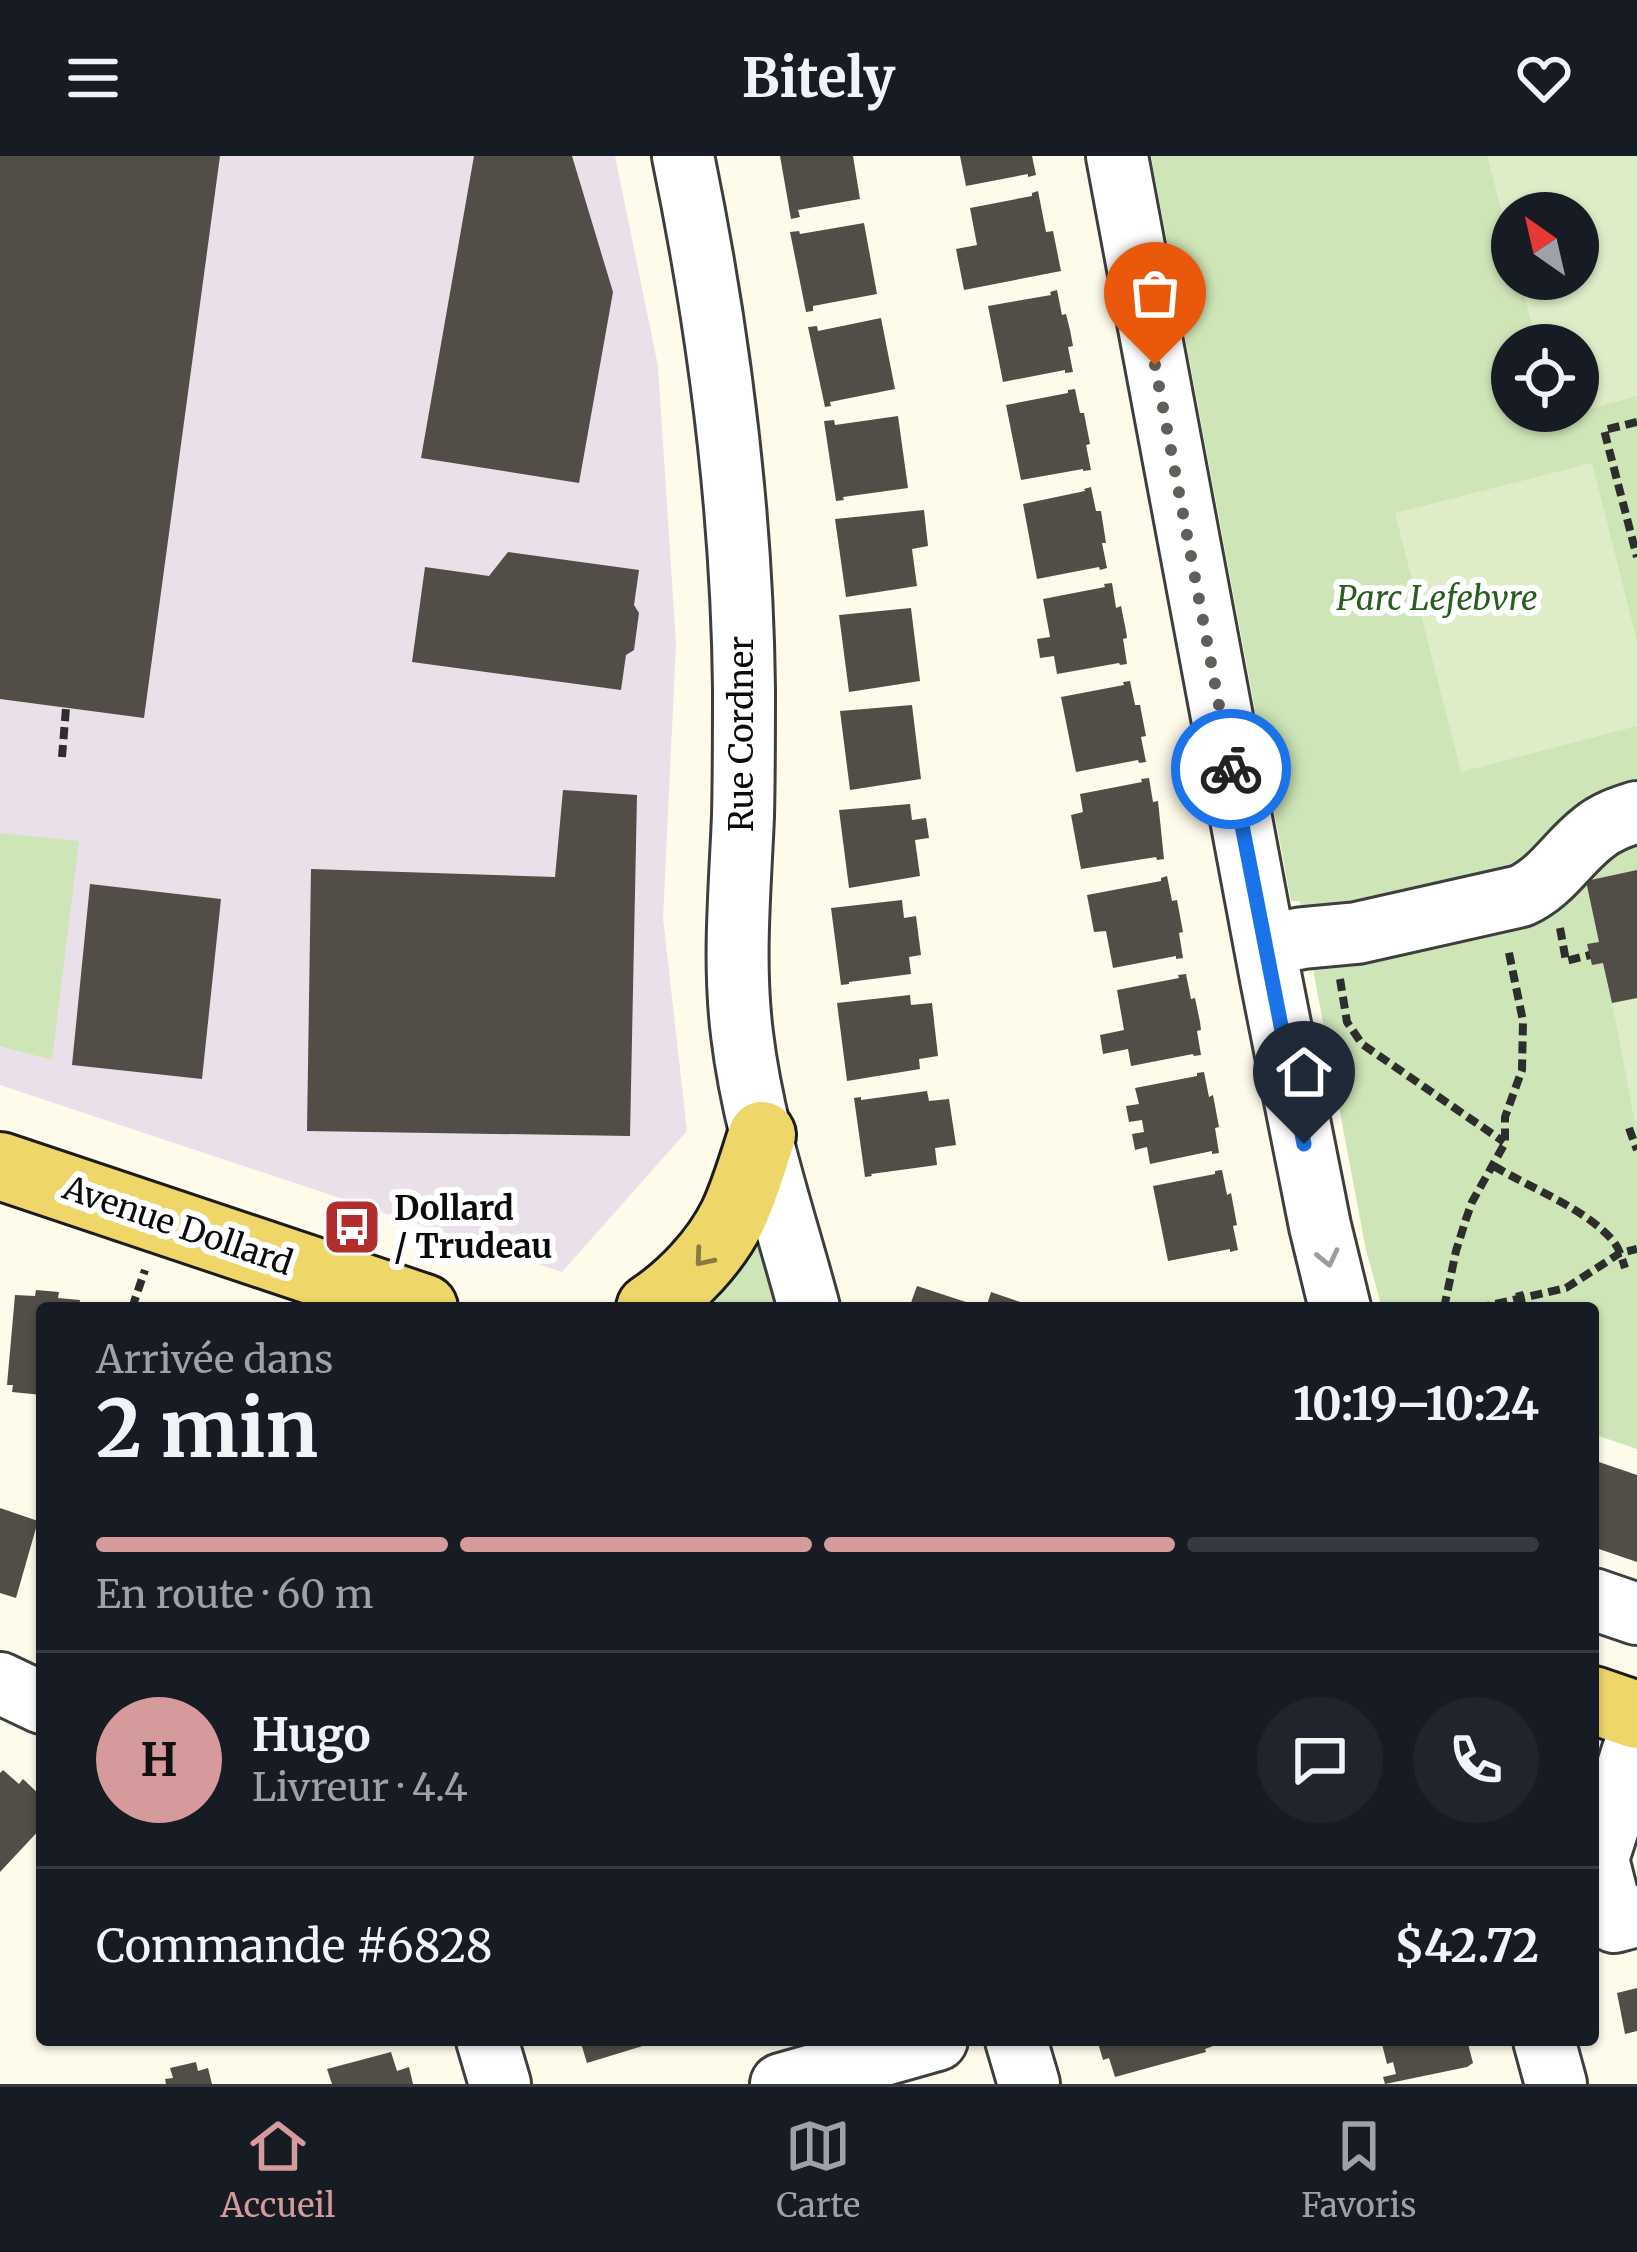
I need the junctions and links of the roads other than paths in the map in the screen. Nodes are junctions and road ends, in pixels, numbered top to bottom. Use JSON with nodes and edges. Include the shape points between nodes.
{"nodes":[{"id":1,"x":683,"y":156,"type":"edge"},
{"id":2,"x":1117,"y":156,"type":"edge"},
{"id":3,"x":1637,"y":812,"type":"edge"},
{"id":4,"x":1265,"y":946,"type":"junction"},
{"id":5,"x":762,"y":1135,"type":"junction"},
{"id":6,"x":0,"y":1166,"type":"edge"},
{"id":7,"x":329,"y":1293,"type":"edge"},
{"id":8,"x":386,"y":1302,"type":"edge"},
{"id":9,"x":657,"y":1302,"type":"edge"},
{"id":10,"x":807,"y":1302,"type":"edge"},
{"id":11,"x":1339,"y":1302,"type":"edge"},
{"id":12,"x":1599,"y":1601,"type":"edge"},
{"id":13,"x":1637,"y":1614,"type":"edge"},
{"id":14,"x":0,"y":1683,"type":"edge"},
{"id":15,"x":36,"y":1700,"type":"edge"},
{"id":16,"x":1599,"y":1702,"type":"edge"},
{"id":17,"x":1637,"y":1715,"type":"edge"},
{"id":18,"x":1632,"y":1775,"type":"edge"},
{"id":19,"x":1599,"y":1850,"type":"edge"},
{"id":20,"x":1599,"y":1872,"type":"edge"},
{"id":21,"x":1637,"y":1916,"type":"edge"},
{"id":22,"x":490,"y":2046,"type":"edge"},
{"id":23,"x":899,"y":2046,"type":"edge"},
{"id":24,"x":1018,"y":2046,"type":"edge"},
{"id":25,"x":1546,"y":2046,"type":"edge"},
{"id":26,"x":500,"y":2084,"type":"edge"},
{"id":27,"x":781,"y":2084,"type":"edge"},
{"id":28,"x":1029,"y":2084,"type":"edge"},
{"id":29,"x":1556,"y":2084,"type":"edge"}],
"edges":[{"from":1,"to":5,"type":"street","name":"Rue Cordner","via":[[736,520],[743,673],[739,1004]]},
{"from":2,"to":4,"type":"street"},
{"from":3,"to":4,"type":"street","via":[[1590,835],[1521,896]]},
{"from":4,"to":11,"type":"street","one_way":true},
{"from":5,"to":9,"type":"main road","one_way":true,"via":[[733,1217]]},
{"from":5,"to":10,"type":"street","name":"Rue Cordner"},
{"from":6,"to":7,"type":"main road","name":"Avenue Dollard"},
{"from":7,"to":8,"type":"main road","name":"Avenue Dollard"},
{"from":12,"to":13,"type":"street"},
{"from":14,"to":15,"type":"street"},
{"from":16,"to":17,"type":"main road"},
{"from":18,"to":19,"type":"street"},
{"from":20,"to":21,"type":"street","via":[[1614,1922]]},
{"from":22,"to":26,"type":"street"},
{"from":23,"to":27,"type":"street"},
{"from":24,"to":28,"type":"street"},
{"from":25,"to":29,"type":"street"}]}
